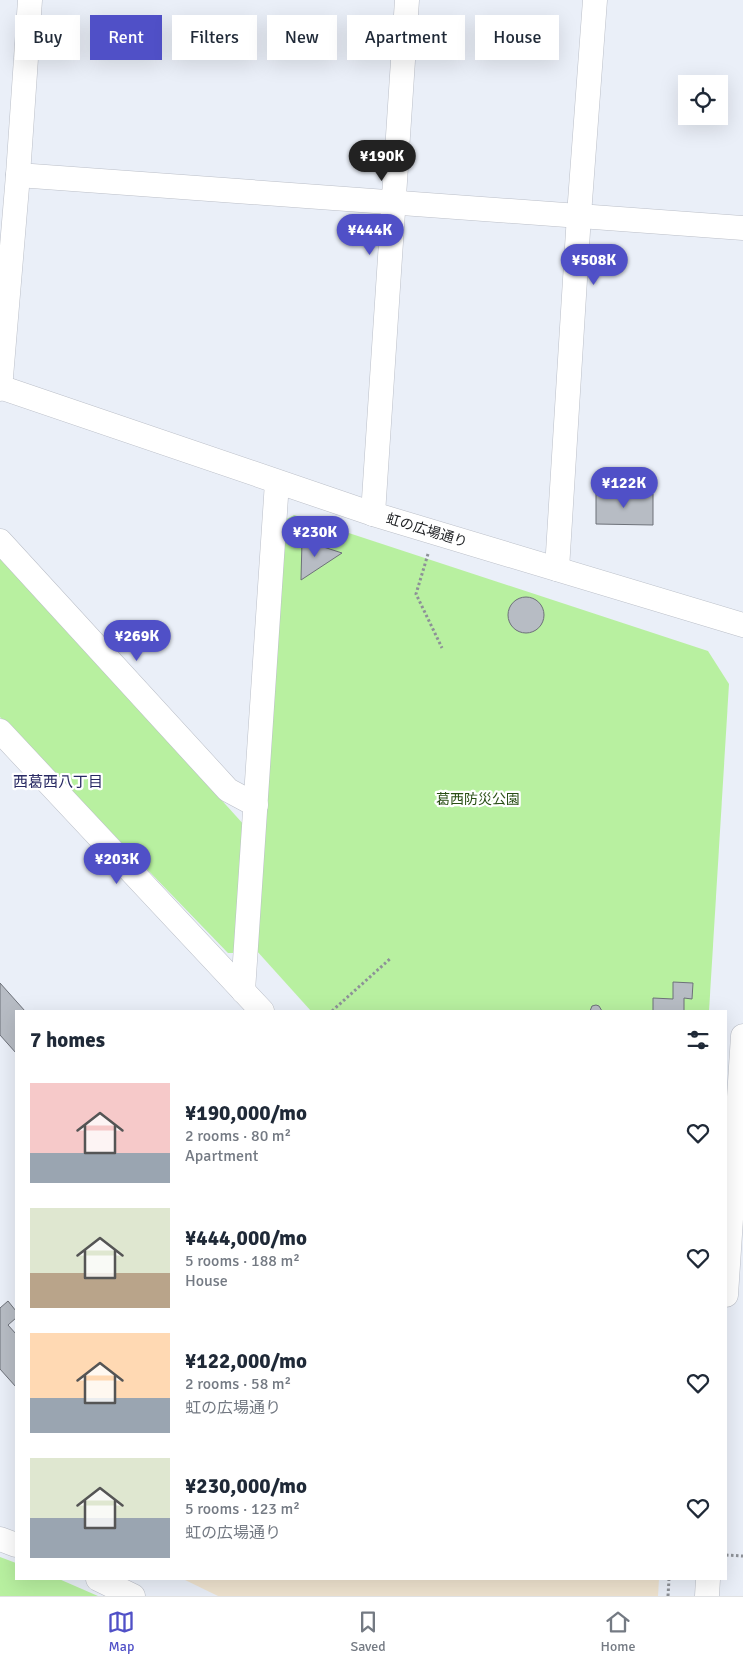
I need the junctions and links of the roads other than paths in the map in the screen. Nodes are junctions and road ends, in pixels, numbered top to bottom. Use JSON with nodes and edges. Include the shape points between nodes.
{"nodes":[{"id":1,"x":30,"y":0,"type":"edge"},
{"id":2,"x":407,"y":0,"type":"edge"},
{"id":3,"x":595,"y":0,"type":"edge"},
{"id":4,"x":18,"y":175,"type":"junction"},
{"id":5,"x":393,"y":202,"type":"junction"},
{"id":6,"x":579,"y":215,"type":"junction"},
{"id":7,"x":743,"y":228,"type":"edge"},
{"id":8,"x":0,"y":388,"type":"edge"},
{"id":9,"x":277,"y":482,"type":"junction"},
{"id":10,"x":373,"y":514,"type":"junction"},
{"id":11,"x":0,"y":541,"type":"edge"},
{"id":12,"x":557,"y":569,"type":"junction"},
{"id":13,"x":743,"y":625,"type":"edge"},
{"id":14,"x":0,"y":731,"type":"edge"},
{"id":15,"x":256,"y":805,"type":"junction"},
{"id":16,"x":243,"y":991,"type":"junction"},
{"id":17,"x":261,"y":1010,"type":"edge"},
{"id":18,"x":743,"y":1036,"type":"edge"},
{"id":19,"x":727,"y":1280,"type":"edge"},
{"id":20,"x":0,"y":1539,"type":"edge"},
{"id":21,"x":15,"y":1545,"type":"edge"},
{"id":22,"x":100,"y":1580,"type":"edge"},
{"id":23,"x":708,"y":1580,"type":"edge"},
{"id":24,"x":133,"y":1596,"type":"edge"},
{"id":25,"x":707,"y":1596,"type":"edge"}],
"edges":[{"from":1,"to":4,"type":"street"},
{"from":2,"to":5,"type":"street"},
{"from":3,"to":6,"type":"street"},
{"from":4,"to":5,"type":"street"},
{"from":4,"to":8,"type":"street"},
{"from":5,"to":6,"type":"street"},
{"from":5,"to":10,"type":"street"},
{"from":6,"to":7,"type":"street"},
{"from":6,"to":12,"type":"street"},
{"from":8,"to":9,"type":"street","name":"虹の広場通り"},
{"from":9,"to":10,"type":"street","name":"虹の広場通り"},
{"from":9,"to":15,"type":"street"},
{"from":10,"to":12,"type":"street","name":"虹の広場通り"},
{"from":11,"to":15,"type":"street","via":[[228,790]]},
{"from":12,"to":13,"type":"street","name":"虹の広場通り"},
{"from":14,"to":16,"type":"street"},
{"from":15,"to":16,"type":"street"},
{"from":16,"to":17,"type":"street"},
{"from":18,"to":19,"type":"street"},
{"from":20,"to":21,"type":"street"},
{"from":22,"to":24,"type":"street"},
{"from":23,"to":25,"type":"street"}]}
